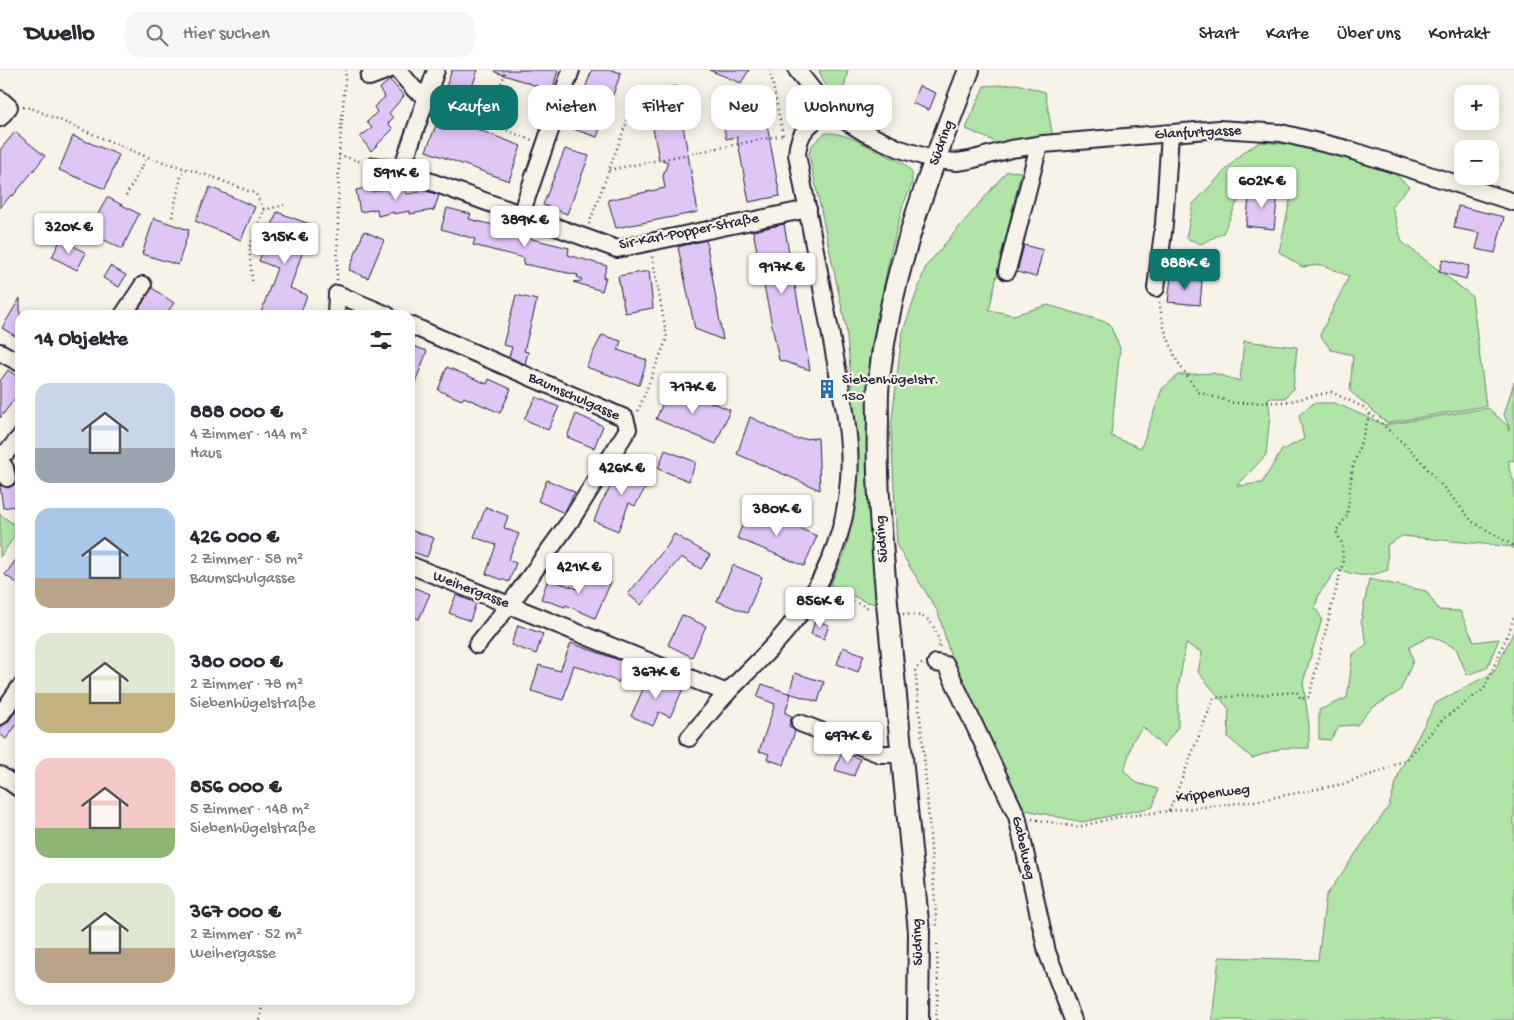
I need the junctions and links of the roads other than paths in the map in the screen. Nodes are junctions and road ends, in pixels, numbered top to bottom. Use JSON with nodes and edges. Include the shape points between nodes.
{"nodes":[{"id":1,"x":388,"y":70,"type":"edge"},
{"id":2,"x":398,"y":70,"type":"edge"},
{"id":3,"x":436,"y":70,"type":"edge"},
{"id":4,"x":571,"y":70,"type":"edge"},
{"id":5,"x":797,"y":70,"type":"edge"},
{"id":6,"x":969,"y":70,"type":"edge"},
{"id":7,"x":370,"y":77,"type":"dead end"},
{"id":8,"x":809,"y":85,"type":"edge"},
{"id":9,"x":427,"y":96,"type":"junction"},
{"id":10,"x":804,"y":130,"type":"edge"},
{"id":11,"x":860,"y":130,"type":"edge"},
{"id":12,"x":1170,"y":134,"type":"junction"},
{"id":13,"x":1039,"y":145,"type":"junction"},
{"id":14,"x":935,"y":160,"type":"junction"},
{"id":15,"x":374,"y":166,"type":"road end"},
{"id":16,"x":401,"y":171,"type":"junction"},
{"id":17,"x":1514,"y":202,"type":"edge"},
{"id":18,"x":808,"y":208,"type":"junction"},
{"id":19,"x":521,"y":214,"type":"junction"},
{"id":20,"x":1007,"y":271,"type":"dead end"},
{"id":21,"x":143,"y":286,"type":"dead end"},
{"id":22,"x":1156,"y":288,"type":"road end"},
{"id":23,"x":126,"y":310,"type":"edge"},
{"id":24,"x":336,"y":310,"type":"edge"},
{"id":25,"x":375,"y":310,"type":"edge"},
{"id":26,"x":415,"y":327,"type":"edge"},
{"id":27,"x":0,"y":352,"type":"edge"},
{"id":28,"x":15,"y":361,"type":"edge"},
{"id":29,"x":15,"y":442,"type":"edge"},
{"id":30,"x":0,"y":455,"type":"edge"},
{"id":31,"x":0,"y":461,"type":"edge"},
{"id":32,"x":7,"y":478,"type":"dead end"},
{"id":33,"x":415,"y":568,"type":"edge"},
{"id":34,"x":510,"y":604,"type":"junction"},
{"id":35,"x":477,"y":645,"type":"dead end"},
{"id":36,"x":936,"y":663,"type":"road end"},
{"id":37,"x":727,"y":693,"type":"junction"},
{"id":38,"x":15,"y":694,"type":"edge"},
{"id":39,"x":0,"y":716,"type":"edge"},
{"id":40,"x":800,"y":723,"type":"dead end"},
{"id":41,"x":688,"y":738,"type":"dead end"},
{"id":42,"x":902,"y":754,"type":"junction"},
{"id":43,"x":0,"y":774,"type":"edge"},
{"id":44,"x":15,"y":785,"type":"edge"},
{"id":45,"x":918,"y":1020,"type":"edge"},
{"id":46,"x":1073,"y":1020,"type":"edge"}],
"edges":[{"from":1,"to":7,"type":"street"},
{"from":2,"to":9,"type":"street","via":[[415,90]]},
{"from":3,"to":9,"type":"street"},
{"from":4,"to":19,"type":"street"},
{"from":5,"to":8,"type":"street"},
{"from":6,"to":14,"type":"main road","name":"Südring"},
{"from":9,"to":16,"type":"street"},
{"from":10,"to":18,"type":"street","via":[[798,141],[797,154]]},
{"from":11,"to":14,"type":"street","name":"Glanfurtgasse","via":[[900,149]]},
{"from":12,"to":13,"type":"street","name":"Glanfurtgasse"},
{"from":12,"to":17,"type":"street","name":"Glanfurtgasse","via":[[1219,129],[1281,133],[1347,149]]},
{"from":12,"to":22,"type":"street"},
{"from":13,"to":14,"type":"street","name":"Glanfurtgasse","via":[[957,162]]},
{"from":13,"to":20,"type":"street"},
{"from":14,"to":42,"type":"main road","name":"Südring","bridge":true,"via":[[886,325],[878,383],[878,469]]},
{"from":15,"to":16,"type":"street","name":"Sir-Karl-Popper-Straße"},
{"from":16,"to":19,"type":"street","name":"Sir-Karl-Popper-Straße"},
{"from":18,"to":19,"type":"street","name":"Sir-Karl-Popper-Straße","via":[[616,249]]},
{"from":18,"to":37,"type":"street","via":[[845,411],[850,479],[846,510],[833,553],[801,612]]},
{"from":21,"to":23,"type":"street"},
{"from":24,"to":25,"type":"street","via":[[337,294]]},
{"from":26,"to":34,"type":"street","name":"Baumschulgasse","via":[[625,418],[628,429],[571,520]]},
{"from":27,"to":28,"type":"street"},
{"from":29,"to":30,"type":"street"},
{"from":31,"to":32,"type":"street"},
{"from":33,"to":34,"type":"street","name":"Weihergasse"},
{"from":34,"to":35,"type":"street","name":"Baumschulgasse"},
{"from":34,"to":37,"type":"street","name":"Weihergasse"},
{"from":36,"to":46,"type":"street","name":"Gabelweg","via":[[946,665],[1017,816],[1047,952]]},
{"from":37,"to":41,"type":"street"},
{"from":38,"to":39,"type":"street"},
{"from":40,"to":42,"type":"street","via":[[880,754]]},
{"from":42,"to":45,"type":"main road","name":"Südring","via":[[918,932]]},
{"from":43,"to":44,"type":"street"}]}
